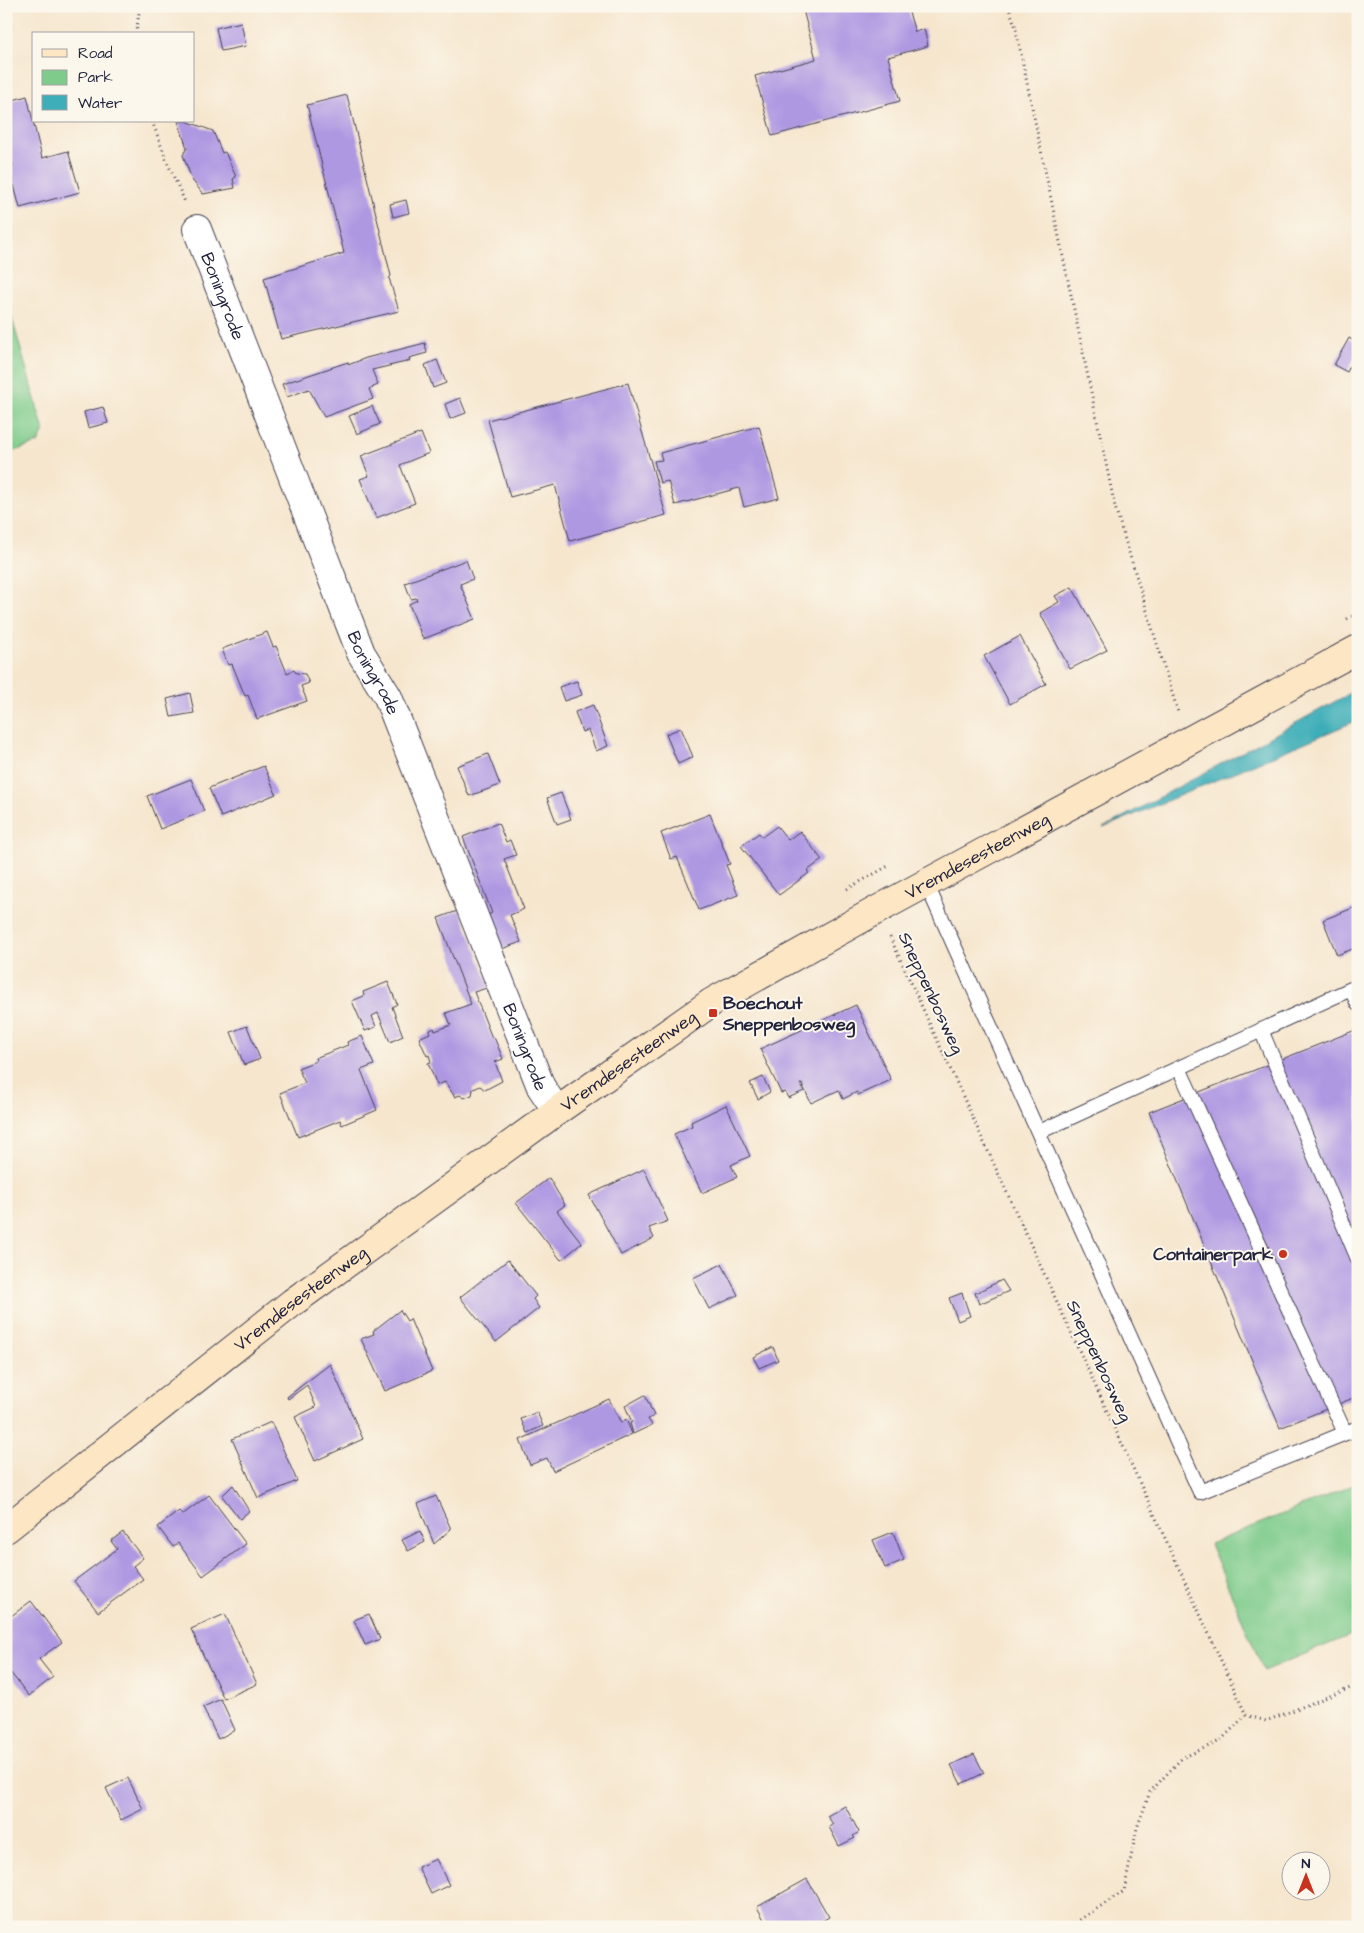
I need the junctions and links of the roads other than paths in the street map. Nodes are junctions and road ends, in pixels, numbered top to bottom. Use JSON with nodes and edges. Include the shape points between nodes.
{"nodes":[{"id":1,"x":197,"y":229,"type":"road end"},
{"id":2,"x":1358,"y":649,"type":"edge"},
{"id":3,"x":926,"y":883,"type":"junction"},
{"id":4,"x":1358,"y":1004,"type":"edge"},
{"id":5,"x":1261,"y":1030,"type":"junction"},
{"id":6,"x":1179,"y":1068,"type":"junction"},
{"id":7,"x":557,"y":1111,"type":"junction"},
{"id":8,"x":1039,"y":1132,"type":"junction"},
{"id":9,"x":1358,"y":1259,"type":"edge"},
{"id":10,"x":1351,"y":1431,"type":"edge"},
{"id":11,"x":6,"y":1529,"type":"edge"}],
"edges":[{"from":1,"to":7,"type":"street","name":"Boningrode","via":[[361,653],[388,697],[541,1087]]},
{"from":2,"to":3,"type":"street","name":"Vremdesesteenweg"},
{"from":3,"to":7,"type":"street","name":"Vremdesesteenweg","via":[[712,1002]]},
{"from":3,"to":8,"type":"lane"},
{"from":4,"to":5,"type":"lane","via":[[1351,989]]},
{"from":5,"to":6,"type":"lane"},
{"from":5,"to":9,"type":"lane"},
{"from":6,"to":8,"type":"lane"},
{"from":6,"to":10,"type":"lane"},
{"from":7,"to":11,"type":"street","name":"Vremdesesteenweg","via":[[293,1302]]},
{"from":8,"to":10,"type":"lane","via":[[1200,1492]]}]}
